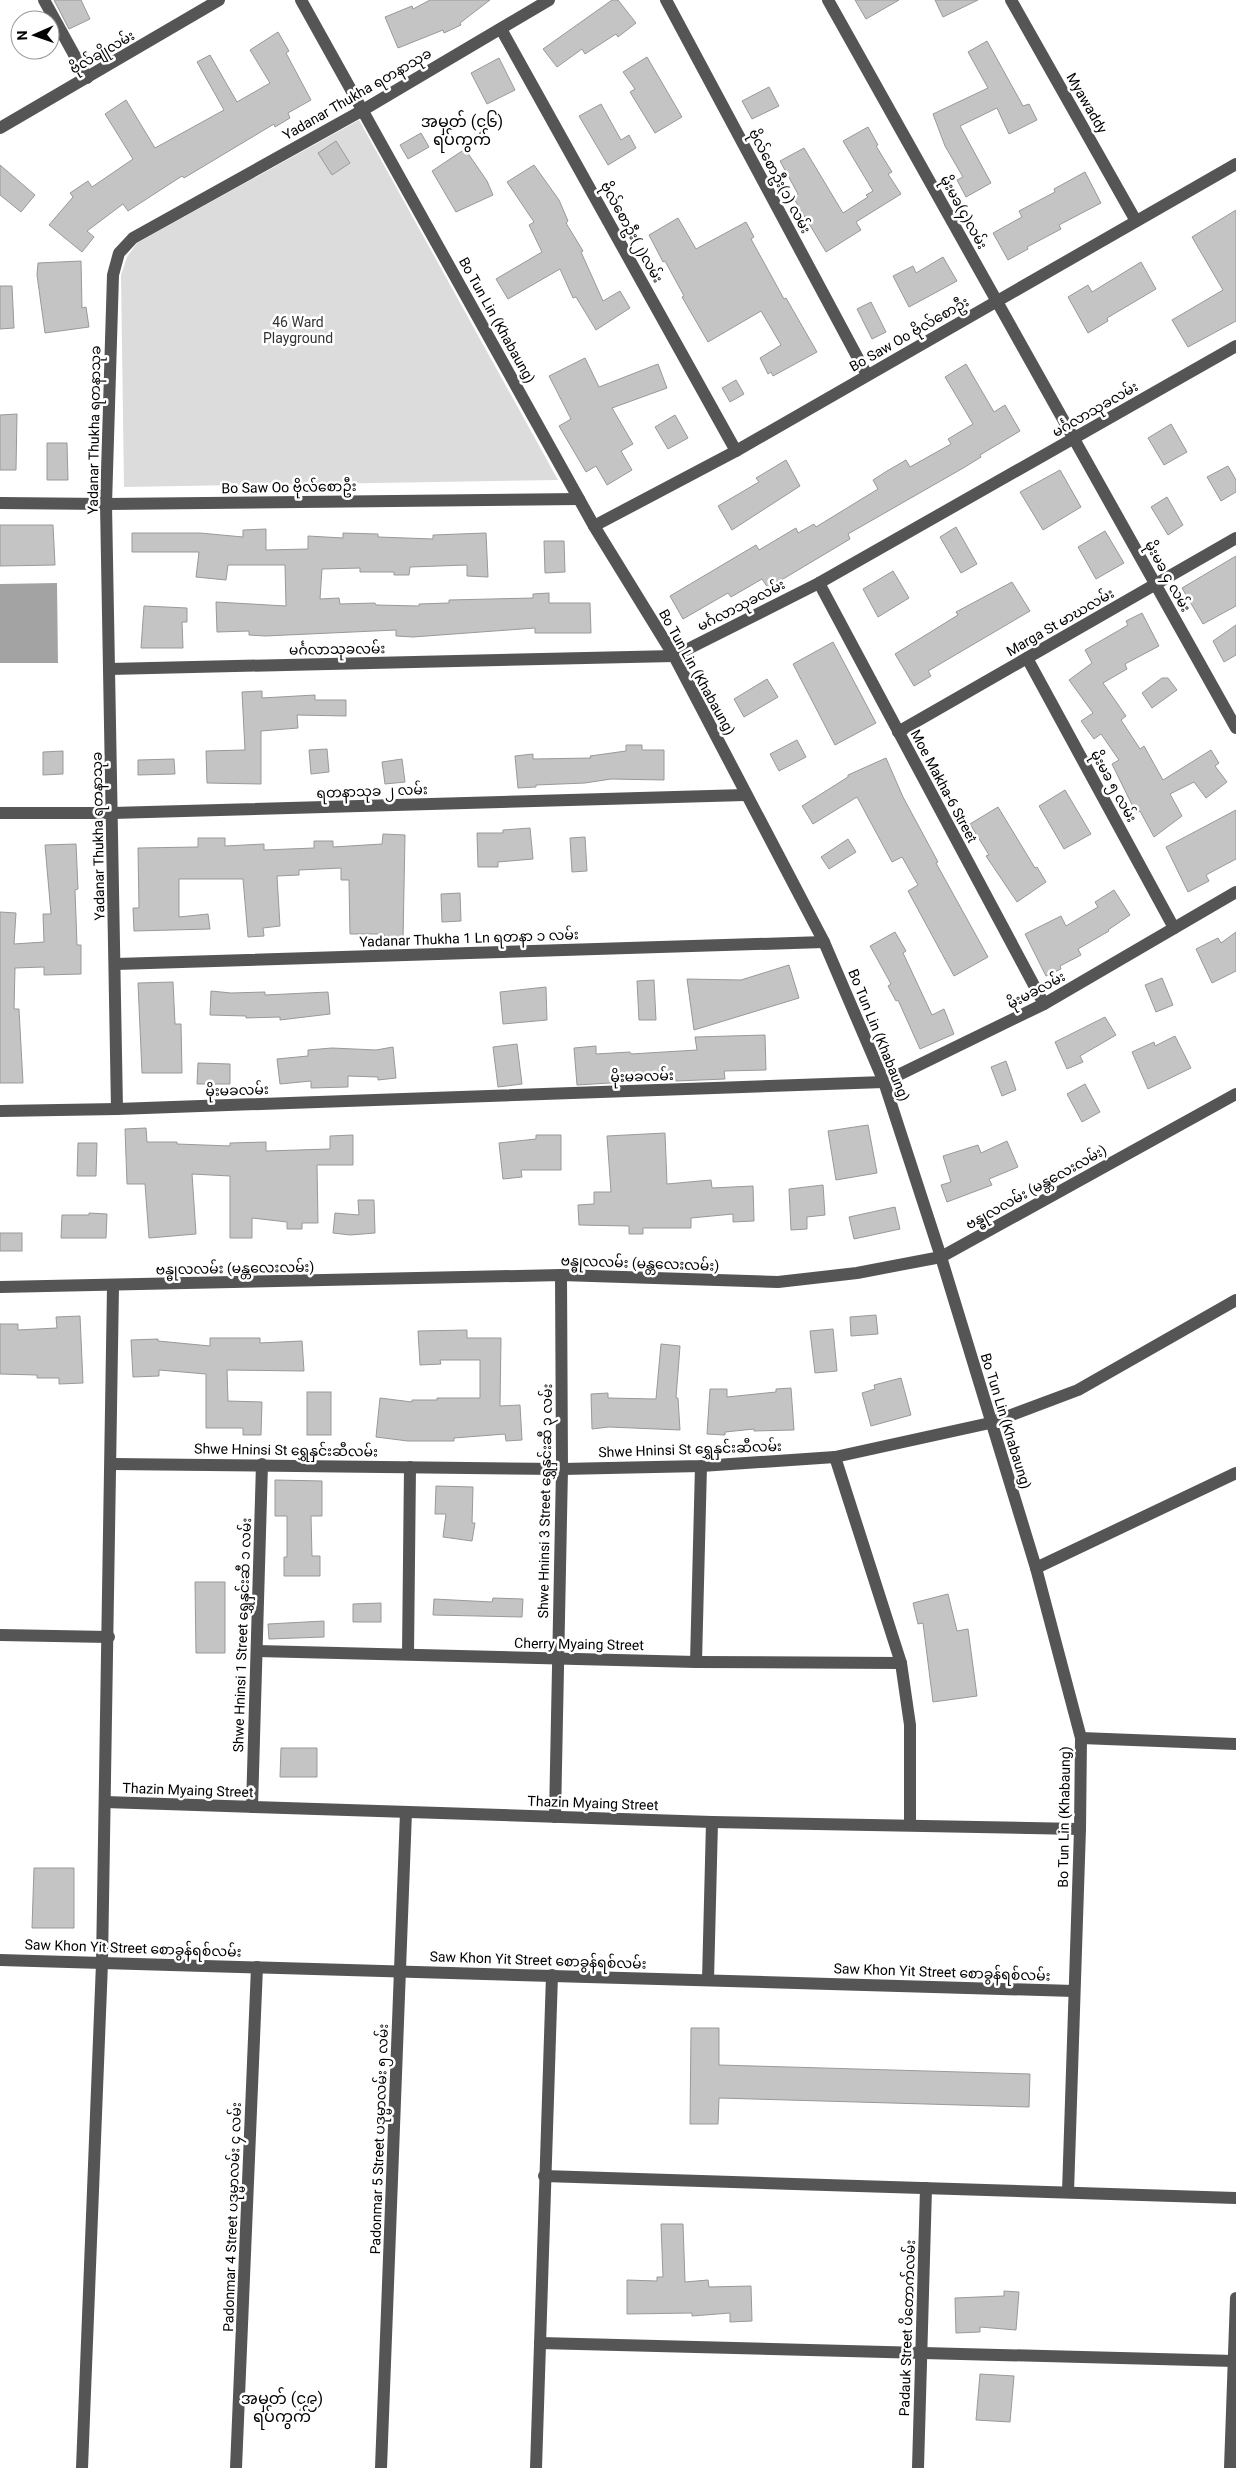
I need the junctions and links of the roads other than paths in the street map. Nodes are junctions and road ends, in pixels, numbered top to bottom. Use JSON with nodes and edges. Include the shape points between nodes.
{"nodes":[{"id":1,"x":44,"y":0,"type":"edge"},
{"id":2,"x":219,"y":0,"type":"edge"},
{"id":3,"x":301,"y":0,"type":"edge"},
{"id":4,"x":550,"y":0,"type":"edge"},
{"id":5,"x":666,"y":0,"type":"edge"},
{"id":6,"x":828,"y":0,"type":"edge"},
{"id":7,"x":1011,"y":0,"type":"edge"},
{"id":8,"x":501,"y":28,"type":"junction"},
{"id":9,"x":87,"y":78,"type":"junction"},
{"id":10,"x":363,"y":110,"type":"junction"},
{"id":11,"x":0,"y":128,"type":"edge"},
{"id":12,"x":1236,"y":164,"type":"edge"},
{"id":13,"x":1136,"y":220,"type":"junction"},
{"id":14,"x":996,"y":301,"type":"junction"},
{"id":15,"x":1236,"y":346,"type":"edge"},
{"id":16,"x":867,"y":375,"type":"junction"},
{"id":17,"x":1074,"y":439,"type":"junction"},
{"id":18,"x":736,"y":451,"type":"junction"},
{"id":19,"x":579,"y":499,"type":"junction"},
{"id":20,"x":0,"y":503,"type":"edge"},
{"id":21,"x":106,"y":504,"type":"junction"},
{"id":22,"x":594,"y":526,"type":"junction"},
{"id":23,"x":1236,"y":538,"type":"edge"},
{"id":24,"x":819,"y":582,"type":"junction"},
{"id":25,"x":1155,"y":584,"type":"junction"},
{"id":26,"x":674,"y":656,"type":"junction"},
{"id":27,"x":1027,"y":658,"type":"junction"},
{"id":28,"x":109,"y":669,"type":"junction"},
{"id":29,"x":1236,"y":728,"type":"edge"},
{"id":30,"x":898,"y":732,"type":"junction"},
{"id":31,"x":745,"y":795,"type":"junction"},
{"id":32,"x":0,"y":813,"type":"edge"},
{"id":33,"x":112,"y":813,"type":"junction"},
{"id":34,"x":1236,"y":892,"type":"edge"},
{"id":35,"x":1174,"y":928,"type":"junction"},
{"id":36,"x":824,"y":942,"type":"junction"},
{"id":37,"x":116,"y":964,"type":"junction"},
{"id":38,"x":1044,"y":1004,"type":"junction"},
{"id":39,"x":884,"y":1082,"type":"junction"},
{"id":40,"x":1236,"y":1094,"type":"edge"},
{"id":41,"x":117,"y":1109,"type":"junction"},
{"id":42,"x":0,"y":1110,"type":"edge"},
{"id":43,"x":941,"y":1257,"type":"junction"},
{"id":44,"x":561,"y":1275,"type":"junction"},
{"id":45,"x":113,"y":1286,"type":"junction"},
{"id":46,"x":0,"y":1287,"type":"edge"},
{"id":47,"x":1236,"y":1300,"type":"edge"},
{"id":48,"x":990,"y":1423,"type":"junction"},
{"id":49,"x":835,"y":1457,"type":"junction"},
{"id":50,"x":112,"y":1464,"type":"junction"},
{"id":51,"x":262,"y":1464,"type":"junction"},
{"id":52,"x":701,"y":1466,"type":"junction"},
{"id":53,"x":410,"y":1467,"type":"junction"},
{"id":54,"x":562,"y":1470,"type":"junction"},
{"id":55,"x":1236,"y":1473,"type":"edge"},
{"id":56,"x":1036,"y":1568,"type":"junction"},
{"id":57,"x":0,"y":1635,"type":"edge"},
{"id":58,"x":108,"y":1637,"type":"junction"},
{"id":59,"x":257,"y":1651,"type":"junction"},
{"id":60,"x":408,"y":1654,"type":"junction"},
{"id":61,"x":558,"y":1658,"type":"junction"},
{"id":62,"x":696,"y":1662,"type":"junction"},
{"id":63,"x":901,"y":1662,"type":"junction"},
{"id":64,"x":1081,"y":1738,"type":"junction"},
{"id":65,"x":1236,"y":1744,"type":"edge"},
{"id":66,"x":105,"y":1802,"type":"junction"},
{"id":67,"x":252,"y":1807,"type":"junction"},
{"id":68,"x":406,"y":1812,"type":"junction"},
{"id":69,"x":555,"y":1817,"type":"junction"},
{"id":70,"x":712,"y":1822,"type":"junction"},
{"id":71,"x":910,"y":1824,"type":"junction"},
{"id":72,"x":1080,"y":1829,"type":"junction"},
{"id":73,"x":0,"y":1960,"type":"edge"},
{"id":74,"x":102,"y":1963,"type":"junction"},
{"id":75,"x":257,"y":1967,"type":"junction"},
{"id":76,"x":400,"y":1971,"type":"junction"},
{"id":77,"x":552,"y":1975,"type":"junction"},
{"id":78,"x":708,"y":1980,"type":"junction"},
{"id":79,"x":1074,"y":1990,"type":"junction"},
{"id":80,"x":544,"y":2176,"type":"junction"},
{"id":81,"x":926,"y":2188,"type":"junction"},
{"id":82,"x":1068,"y":2192,"type":"junction"},
{"id":83,"x":1236,"y":2198,"type":"edge"},
{"id":84,"x":1236,"y":2298,"type":"edge"},
{"id":85,"x":540,"y":2343,"type":"junction"},
{"id":86,"x":922,"y":2353,"type":"junction"},
{"id":87,"x":1234,"y":2361,"type":"junction"},
{"id":88,"x":82,"y":2468,"type":"edge"},
{"id":89,"x":236,"y":2468,"type":"edge"},
{"id":90,"x":381,"y":2468,"type":"edge"},
{"id":91,"x":536,"y":2468,"type":"edge"},
{"id":92,"x":918,"y":2468,"type":"edge"},
{"id":93,"x":1230,"y":2468,"type":"edge"}],
"edges":[{"from":1,"to":9,"type":"street"},
{"from":2,"to":9,"type":"street","name":"ဗိုလ်ချိုလမ်း"},
{"from":3,"to":10,"type":"street","name":"Bo Tun Lin (Khabaung)"},
{"from":4,"to":8,"type":"street","name":"Yadanar Thukha ရတနာသုခ"},
{"from":5,"to":16,"type":"street","name":"ဗိုလ်စောဦး(၁) လမ်း"},
{"from":6,"to":14,"type":"street","name":"မိုးမခ(၄)လမ်း"},
{"from":7,"to":13,"type":"street","name":"Myawaddy"},
{"from":8,"to":10,"type":"street","name":"Yadanar Thukha ရတနာသုခ"},
{"from":8,"to":18,"type":"street","name":"ဗိုလ်စောဦး(၂)လမ်း"},
{"from":9,"to":11,"type":"street","name":"ဗိုလ်ချိုလမ်း"},
{"from":10,"to":19,"type":"street","name":"Bo Tun Lin (Khabaung)"},
{"from":10,"to":21,"type":"street","name":"Yadanar Thukha ရတနာသုခ","via":[[133,238],[119,253],[113,275]]},
{"from":12,"to":13,"type":"street","name":"Bo Saw Oo ဗိုလ်စောဦး"},
{"from":13,"to":14,"type":"street","name":"Bo Saw Oo ဗိုလ်စောဦး"},
{"from":14,"to":16,"type":"street","name":"Bo Saw Oo ဗိုလ်စောဦး"},
{"from":14,"to":17,"type":"street","name":"မိုးမခ(၄)လမ်း"},
{"from":15,"to":17,"type":"street","name":"မင်္ဂလာသုခလမ်း"},
{"from":16,"to":18,"type":"street","name":"Bo Saw Oo ဗိုလ်စောဦး"},
{"from":17,"to":24,"type":"street","name":"မင်္ဂလာသုခလမ်း"},
{"from":17,"to":25,"type":"street","name":"မိုးမခ ၄ လမ်း"},
{"from":18,"to":22,"type":"street","name":"Bo Saw Oo ဗိုလ်စောဦး"},
{"from":19,"to":21,"type":"street","name":"Bo Saw Oo ဗိုလ်စောဦး"},
{"from":19,"to":22,"type":"street","name":"Bo Tun Lin (Khabaung)"},
{"from":20,"to":21,"type":"street","name":"Bo Saw Oo ဗိုလ်စောဦး"},
{"from":21,"to":28,"type":"street","name":"Yadanar Thukha ရတနာသုခ"},
{"from":22,"to":26,"type":"street","name":"Bo Tun Lin (Khabaung)"},
{"from":23,"to":25,"type":"street","name":"Marga St မာဃလမ်း"},
{"from":24,"to":26,"type":"street","name":"မင်္ဂလာသုခလမ်း"},
{"from":24,"to":30,"type":"street","name":"Moe Makha-6 Street"},
{"from":25,"to":27,"type":"street","name":"Marga St မာဃလမ်း"},
{"from":25,"to":29,"type":"street","name":"မိုးမခ ၄ လမ်း"},
{"from":26,"to":28,"type":"street","name":"မင်္ဂလာသုခလမ်း"},
{"from":26,"to":31,"type":"street","name":"Bo Tun Lin (Khabaung)"},
{"from":27,"to":30,"type":"street","name":"Marga St မာဃလမ်း"},
{"from":27,"to":35,"type":"street","name":"မိုးမခ ၅ လမ်း"},
{"from":28,"to":33,"type":"street","name":"Yadanar Thukha ရတနာသုခ"},
{"from":30,"to":38,"type":"street","name":"Moe Makha-6 Street"},
{"from":31,"to":33,"type":"street","name":"ရတနာသုခ ၂ လမ်း"},
{"from":31,"to":36,"type":"street","name":"Bo Tun Lin (Khabaung)"},
{"from":32,"to":33,"type":"street","name":"ရတနာသုခ ၂ လမ်း"},
{"from":33,"to":37,"type":"street","name":"Yadanar Thukha ရတနာသုခ"},
{"from":34,"to":35,"type":"street","name":"မိုးမခလမ်း"},
{"from":35,"to":38,"type":"street","name":"မိုးမခလမ်း"},
{"from":36,"to":37,"type":"street","name":"Yadanar Thukha 1 Ln ရတနာ ၁ လမ်း"},
{"from":36,"to":39,"type":"street","name":"Bo Tun Lin (Khabaung)"},
{"from":37,"to":41,"type":"street","name":"Yadanar Thukha ရတနာသုခ"},
{"from":38,"to":39,"type":"street","name":"မိုးမခလမ်း"},
{"from":39,"to":41,"type":"street","name":"မိုးမခလမ်း"},
{"from":39,"to":43,"type":"street","name":"Bo Tun Lin (Khabaung)"},
{"from":40,"to":43,"type":"street","name":"ဗန္ဓုလလမ်း (မန္တလေးလမ်း)"},
{"from":41,"to":42,"type":"street","name":"မိုးမခလမ်း"},
{"from":43,"to":44,"type":"street","name":"ဗန္ဓုလလမ်း (မန္တလေးလမ်း)","via":[[857,1274],[778,1282]]},
{"from":43,"to":48,"type":"street","name":"Bo Tun Lin (Khabaung)"},
{"from":44,"to":45,"type":"street","name":"ဗန္ဓုလလမ်း (မန္တလေးလမ်း)"},
{"from":44,"to":54,"type":"street","name":"Shwe Hninsi 3 Street ရွှေနှင်းဆီ ၃ လမ်း"},
{"from":45,"to":46,"type":"street","name":"ဗန္ဓုလလမ်း (မန္တလေးလမ်း)"},
{"from":45,"to":50,"type":"street"},
{"from":47,"to":48,"type":"street","name":"Shwe Hninsi St ရွှေနှင်းဆီလမ်း","via":[[1078,1390]]},
{"from":48,"to":49,"type":"street","name":"Shwe Hninsi St ရွှေနှင်းဆီလမ်း"},
{"from":48,"to":56,"type":"street","name":"Bo Tun Lin (Khabaung)"},
{"from":49,"to":52,"type":"street","name":"Shwe Hninsi St ရွှေနှင်းဆီလမ်း"},
{"from":49,"to":63,"type":"street"},
{"from":50,"to":51,"type":"street","name":"Shwe Hninsi St ရွှေနှင်းဆီလမ်း"},
{"from":50,"to":58,"type":"street"},
{"from":51,"to":53,"type":"street","name":"Shwe Hninsi St ရွှေနှင်းဆီလမ်း"},
{"from":51,"to":59,"type":"street","name":"Shwe Hninsi 1 Street ရွှေနှင်းဆီ ၁ လမ်း"},
{"from":52,"to":54,"type":"street","name":"Shwe Hninsi St ရွှေနှင်းဆီလမ်း"},
{"from":52,"to":62,"type":"street"},
{"from":53,"to":54,"type":"street","name":"Shwe Hninsi St ရွှေနှင်းဆီလမ်း"},
{"from":53,"to":60,"type":"street"},
{"from":54,"to":61,"type":"street","name":"Shwe Hninsi 3 Street ရွှေနှင်းဆီ ၃ လမ်း"},
{"from":55,"to":56,"type":"street"},
{"from":56,"to":64,"type":"street","name":"Bo Tun Lin (Khabaung)"},
{"from":57,"to":58,"type":"street"},
{"from":58,"to":66,"type":"street"},
{"from":59,"to":60,"type":"street","name":"Cherry Myaing Street"},
{"from":59,"to":67,"type":"street","name":"Shwe Hninsi 1 Street ရွှေနှင်းဆီ ၁ လမ်း"},
{"from":60,"to":61,"type":"street","name":"Cherry Myaing Street"},
{"from":61,"to":62,"type":"street","name":"Cherry Myaing Street"},
{"from":61,"to":69,"type":"street","name":"Shwe Hninsi 3 Street ရွှေနှင်းဆီ ၃ လမ်း"},
{"from":62,"to":63,"type":"street","name":"Cherry Myaing Street"},
{"from":63,"to":71,"type":"street","via":[[910,1725]]},
{"from":64,"to":65,"type":"street"},
{"from":64,"to":72,"type":"street","name":"Bo Tun Lin (Khabaung)"},
{"from":66,"to":67,"type":"street","name":"Thazin Myaing Street"},
{"from":66,"to":74,"type":"street"},
{"from":67,"to":68,"type":"street","name":"Thazin Myaing Street"},
{"from":68,"to":69,"type":"street","name":"Thazin Myaing Street"},
{"from":68,"to":76,"type":"street","name":"Padonmar 5 Street ပဒုမ္မာလမ်း ၅ လမ်း"},
{"from":69,"to":70,"type":"street","name":"Thazin Myaing Street"},
{"from":70,"to":71,"type":"street","name":"Thazin Myaing Street"},
{"from":70,"to":78,"type":"street"},
{"from":71,"to":72,"type":"street","name":"Thazin Myaing Street"},
{"from":72,"to":79,"type":"street","name":"Bo Tun Lin (Khabaung)"},
{"from":73,"to":74,"type":"street","name":"Saw Khon Yit Street စောခွန်ရစ်လမ်း"},
{"from":74,"to":75,"type":"street","name":"Saw Khon Yit Street စောခွန်ရစ်လမ်း"},
{"from":74,"to":88,"type":"street"},
{"from":75,"to":76,"type":"street","name":"Saw Khon Yit Street စောခွန်ရစ်လမ်း"},
{"from":75,"to":89,"type":"street","name":"Padonmar 4 Street ပဒုမ္မာလမ်း ၄ လမ်း"},
{"from":76,"to":77,"type":"street","name":"Saw Khon Yit Street စောခွန်ရစ်လမ်း"},
{"from":76,"to":90,"type":"street","name":"Padonmar 5 Street ပဒုမ္မာလမ်း ၅ လမ်း"},
{"from":77,"to":78,"type":"street","name":"Saw Khon Yit Street စောခွန်ရစ်လမ်း"},
{"from":77,"to":80,"type":"street"},
{"from":78,"to":79,"type":"street","name":"Saw Khon Yit Street စောခွန်ရစ်လမ်း"},
{"from":79,"to":82,"type":"street","name":"Bo Tun Lin (Khabaung)"},
{"from":80,"to":81,"type":"street"},
{"from":80,"to":85,"type":"street"},
{"from":81,"to":82,"type":"street"},
{"from":81,"to":86,"type":"street","name":"Padauk Street ပိတောက်လမ်း"},
{"from":82,"to":83,"type":"street"},
{"from":84,"to":87,"type":"street"},
{"from":85,"to":86,"type":"street"},
{"from":85,"to":91,"type":"street"},
{"from":86,"to":87,"type":"street"},
{"from":86,"to":92,"type":"street","name":"Padauk Street ပိတောက်လမ်း"},
{"from":87,"to":93,"type":"street"}]}
